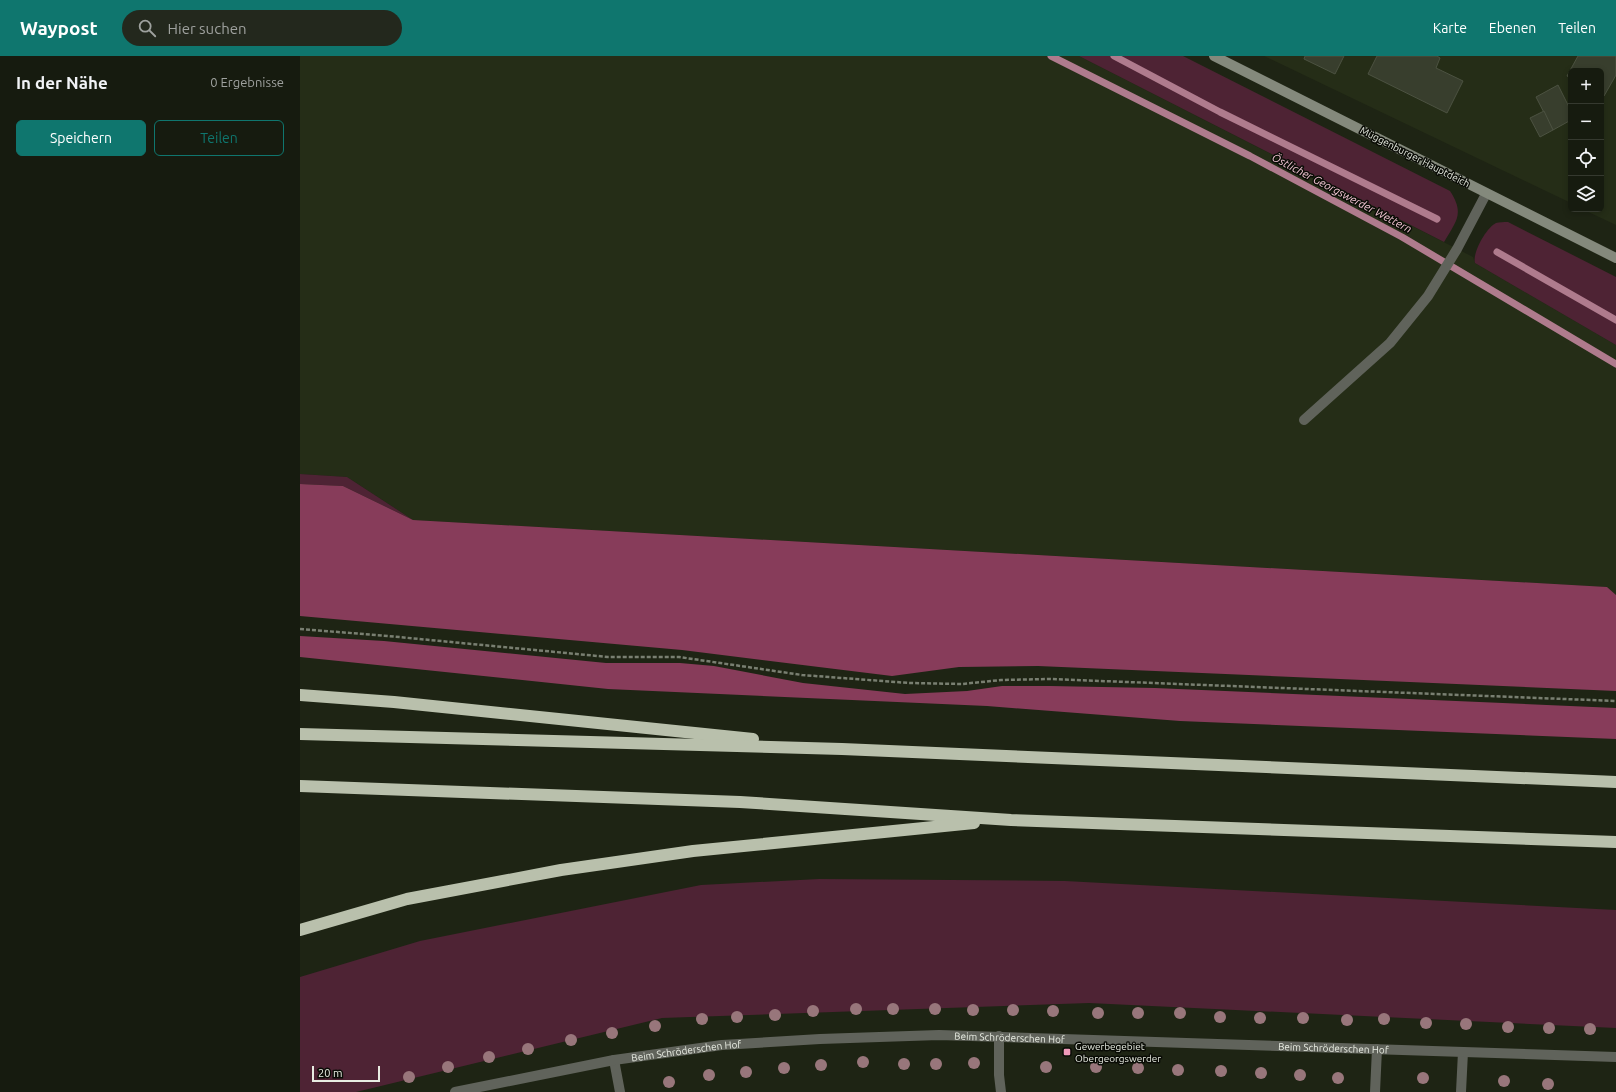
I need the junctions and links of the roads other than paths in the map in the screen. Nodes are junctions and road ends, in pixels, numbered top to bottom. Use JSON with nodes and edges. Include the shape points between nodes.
{"nodes":[{"id":1,"x":1214,"y":56,"type":"edge"},
{"id":2,"x":1486,"y":194,"type":"junction"},
{"id":3,"x":1616,"y":258,"type":"edge"},
{"id":4,"x":1304,"y":420,"type":"dead end"},
{"id":5,"x":300,"y":695,"type":"edge"},
{"id":6,"x":300,"y":734,"type":"edge"},
{"id":7,"x":842,"y":749,"type":"junction"},
{"id":8,"x":1616,"y":782,"type":"edge"},
{"id":9,"x":300,"y":786,"type":"edge"},
{"id":10,"x":1012,"y":820,"type":"junction"},
{"id":11,"x":1616,"y":842,"type":"edge"},
{"id":12,"x":300,"y":930,"type":"edge"},
{"id":13,"x":1000,"y":1036,"type":"junction"},
{"id":14,"x":1377,"y":1049,"type":"junction"},
{"id":15,"x":1462,"y":1052,"type":"junction"},
{"id":16,"x":1616,"y":1057,"type":"edge"},
{"id":17,"x":614,"y":1060,"type":"junction"},
{"id":18,"x":455,"y":1092,"type":"edge"},
{"id":19,"x":620,"y":1092,"type":"edge"},
{"id":20,"x":1001,"y":1092,"type":"edge"},
{"id":21,"x":1375,"y":1092,"type":"edge"},
{"id":22,"x":1461,"y":1092,"type":"edge"}],
"edges":[{"from":1,"to":2,"type":"street","name":"Müggenburger Hauptdeich"},
{"from":2,"to":3,"type":"street","name":"Müggenburger Hauptdeich"},
{"from":2,"to":4,"type":"street","via":[[1428,296],[1390,343]]},
{"from":5,"to":7,"type":"highway","via":[[394,702]]},
{"from":6,"to":7,"type":"highway"},
{"from":7,"to":8,"type":"highway"},
{"from":9,"to":10,"type":"highway","via":[[740,802]]},
{"from":10,"to":11,"type":"highway"},
{"from":10,"to":12,"type":"highway","via":[[693,851],[561,870],[407,899]]},
{"from":13,"to":14,"type":"street","name":"Beim Schröderschen Hof"},
{"from":13,"to":17,"type":"street","name":"Beim Schröderschen Hof","via":[[939,1035],[722,1045]]},
{"from":13,"to":20,"type":"street"},
{"from":14,"to":15,"type":"street","name":"Beim Schröderschen Hof"},
{"from":14,"to":21,"type":"street"},
{"from":15,"to":16,"type":"street","name":"Beim Schröderschen Hof"},
{"from":15,"to":22,"type":"street"},
{"from":17,"to":18,"type":"street","name":"Beim Schröderschen Hof"},
{"from":17,"to":19,"type":"street"}]}
